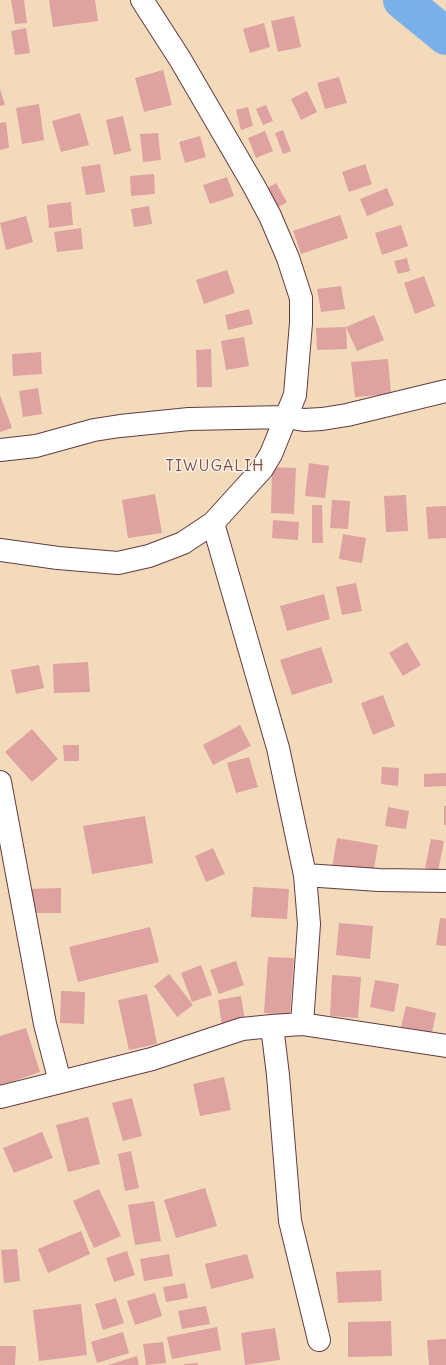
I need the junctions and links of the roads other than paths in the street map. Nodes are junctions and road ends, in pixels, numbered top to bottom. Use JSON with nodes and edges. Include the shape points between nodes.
{"nodes":[{"id":1,"x":142,"y":0,"type":"edge"},
{"id":2,"x":446,"y":391,"type":"edge"},
{"id":3,"x":286,"y":417,"type":"junction"},
{"id":4,"x":0,"y":450,"type":"edge"},
{"id":5,"x":213,"y":523,"type":"junction"},
{"id":6,"x":0,"y":550,"type":"edge"},
{"id":7,"x":0,"y":782,"type":"edge"},
{"id":8,"x":305,"y":875,"type":"junction"},
{"id":9,"x":446,"y":881,"type":"edge"},
{"id":10,"x":302,"y":1024,"type":"junction"},
{"id":11,"x":272,"y":1026,"type":"junction"},
{"id":12,"x":446,"y":1046,"type":"edge"},
{"id":13,"x":60,"y":1082,"type":"junction"},
{"id":14,"x":0,"y":1097,"type":"edge"},
{"id":15,"x":319,"y":1340,"type":"dead end"}],
"edges":[{"from":1,"to":3,"type":"street","via":[[180,59],[254,186],[288,258],[301,298],[301,323],[295,395]]},
{"from":2,"to":3,"type":"street","via":[[347,415],[304,420]]},
{"from":3,"to":4,"type":"street","via":[[189,420],[120,426],[94,430],[36,446]]},
{"from":3,"to":5,"type":"street","via":[[262,469]]},
{"from":5,"to":6,"type":"street","via":[[189,540],[165,551],[118,563]]},
{"from":5,"to":8,"type":"street","via":[[278,748]]},
{"from":7,"to":13,"type":"street","via":[[45,1024]]},
{"from":8,"to":9,"type":"street"},
{"from":8,"to":10,"type":"street","via":[[309,924]]},
{"from":10,"to":11,"type":"street"},
{"from":10,"to":12,"type":"street"},
{"from":11,"to":13,"type":"street","via":[[242,1029],[152,1059]]},
{"from":11,"to":15,"type":"street","via":[[290,1221]]},
{"from":13,"to":14,"type":"street"}]}
